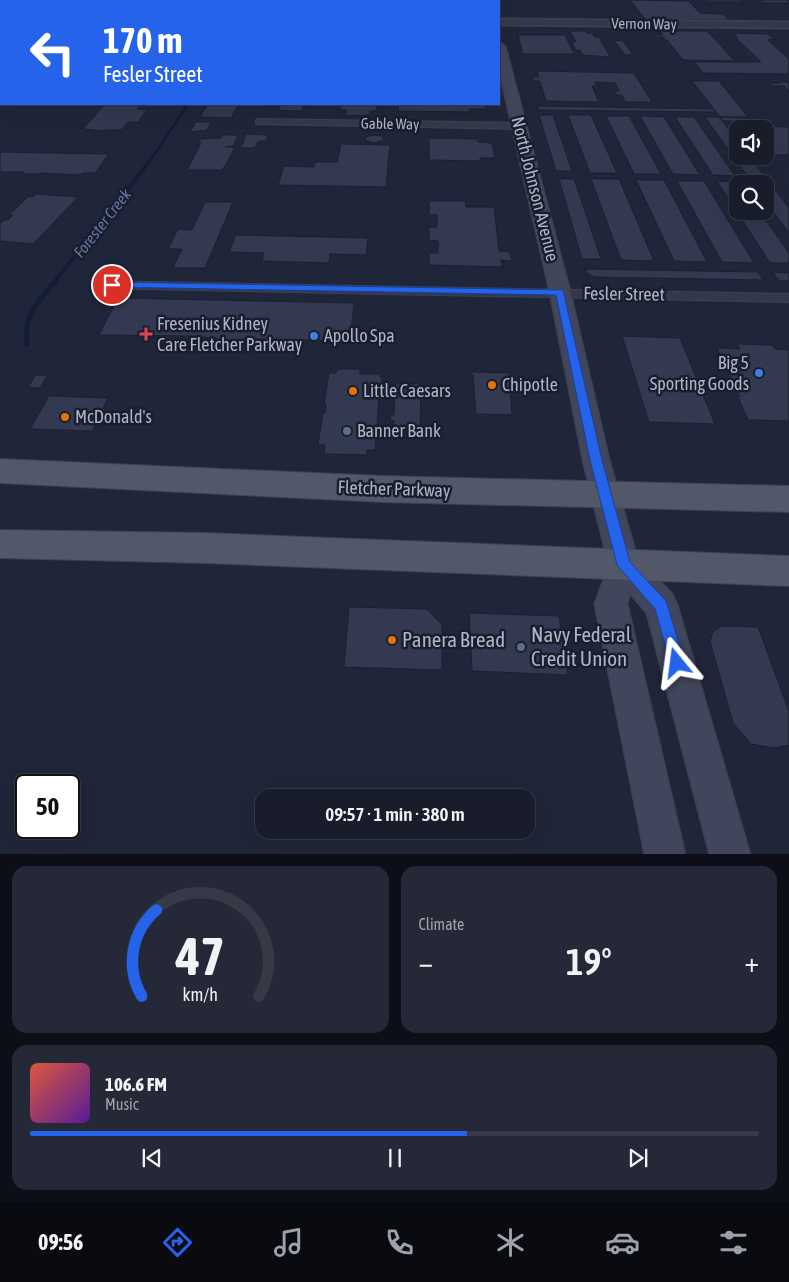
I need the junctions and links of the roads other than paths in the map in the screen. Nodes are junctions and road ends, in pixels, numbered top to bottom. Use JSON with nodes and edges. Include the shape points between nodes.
{"nodes":[{"id":1,"x":500,"y":22,"type":"edge"},
{"id":2,"x":789,"y":25,"type":"edge"},
{"id":3,"x":500,"y":50,"type":"edge"},
{"id":4,"x":259,"y":122,"type":"dead end"},
{"id":5,"x":520,"y":126,"type":"junction"},
{"id":6,"x":98,"y":285,"type":"dead end"},
{"id":7,"x":560,"y":292,"type":"junction"},
{"id":8,"x":789,"y":298,"type":"edge"},
{"id":9,"x":0,"y":471,"type":"edge"},
{"id":10,"x":605,"y":494,"type":"junction"},
{"id":11,"x":789,"y":499,"type":"edge"},
{"id":12,"x":0,"y":544,"type":"edge"},
{"id":13,"x":624,"y":565,"type":"junction"},
{"id":14,"x":789,"y":571,"type":"edge"},
{"id":15,"x":657,"y":816,"type":"junction"},
{"id":16,"x":665,"y":854,"type":"edge"},
{"id":17,"x":675,"y":854,"type":"edge"},
{"id":18,"x":730,"y":854,"type":"edge"}],
"edges":[{"from":1,"to":2,"type":"street","name":"Vernon Way"},
{"from":3,"to":5,"type":"main road","name":"North Johnson Avenue"},
{"from":4,"to":5,"type":"street","name":"Gable Way"},
{"from":5,"to":7,"type":"main road","name":"North Johnson Avenue"},
{"from":6,"to":7,"type":"street","name":"Fesler Street"},
{"from":7,"to":8,"type":"street","name":"Fesler Street"},
{"from":7,"to":10,"type":"main road","name":"North Johnson Avenue"},
{"from":9,"to":10,"type":"main road","name":"Fletcher Parkway","via":[[382,489]]},
{"from":10,"to":11,"type":"main road","name":"Fletcher Parkway"},
{"from":10,"to":13,"type":"main road","name":"North Johnson Avenue"},
{"from":12,"to":13,"type":"main road","via":[[206,548]]},
{"from":13,"to":14,"type":"main road"},
{"from":13,"to":15,"type":"main road","via":[[612,604]]},
{"from":13,"to":18,"type":"main road","name":"North Johnson Avenue","via":[[661,606]]},
{"from":15,"to":16,"type":"main road"},
{"from":15,"to":17,"type":"main road"}]}
